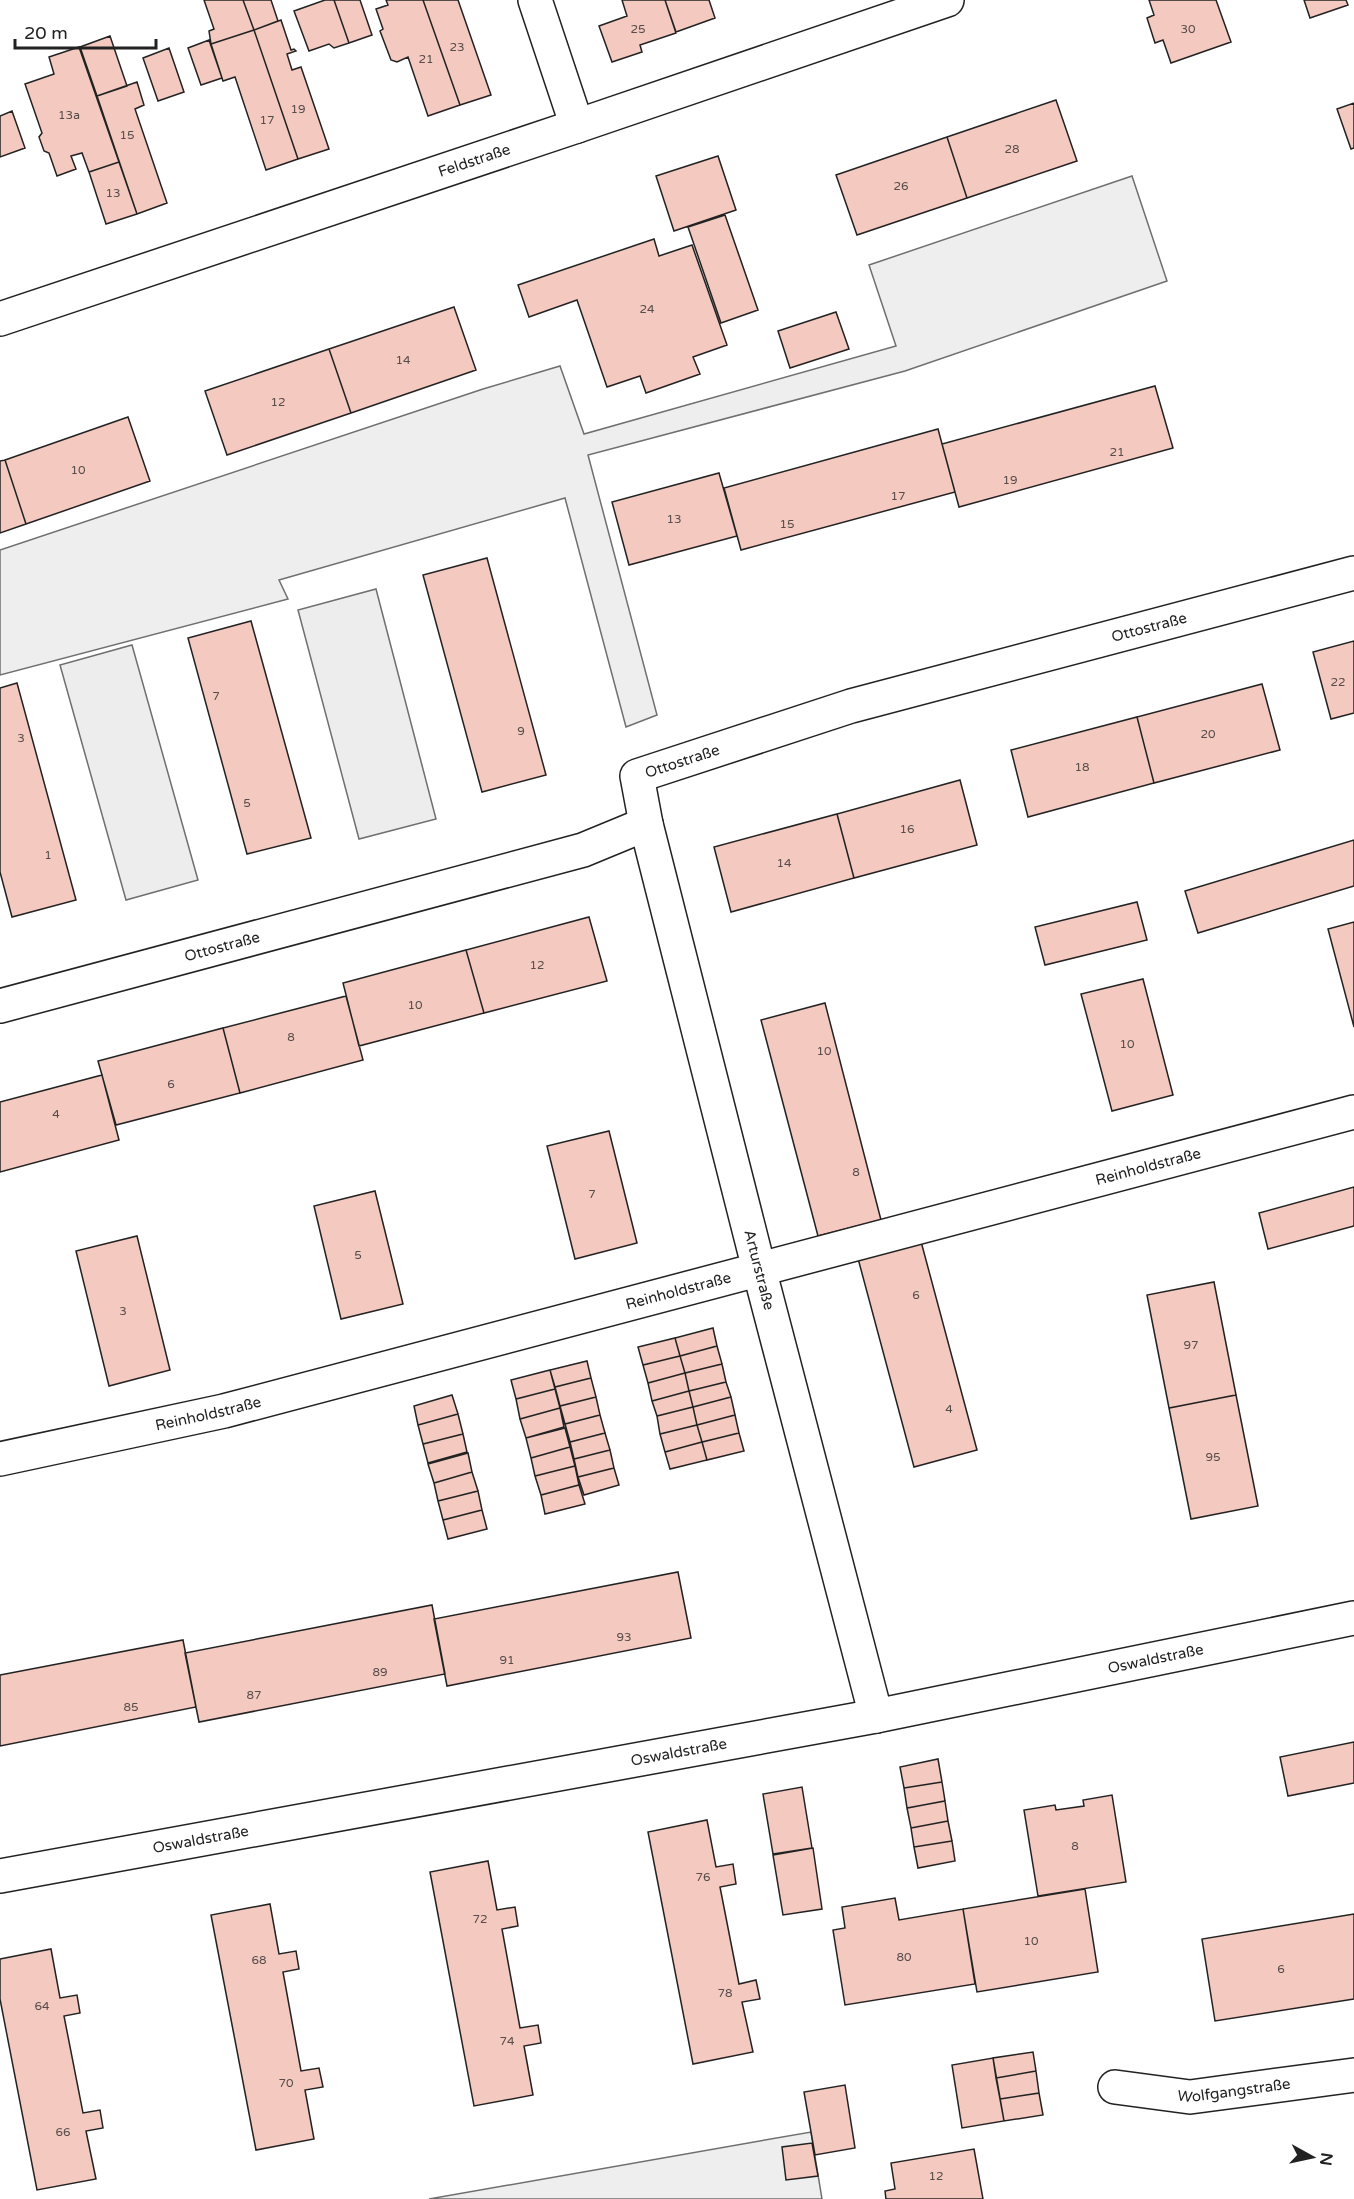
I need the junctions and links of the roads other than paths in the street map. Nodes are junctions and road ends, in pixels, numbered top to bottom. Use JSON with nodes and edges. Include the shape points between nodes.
{"nodes":[{"id":1,"x":535,"y":0,"type":"edge"},
{"id":2,"x":947,"y":0,"type":"edge"},
{"id":3,"x":578,"y":126,"type":"junction"},
{"id":4,"x":0,"y":319,"type":"edge"},
{"id":5,"x":1354,"y":573,"type":"edge"},
{"id":6,"x":646,"y":824,"type":"junction"},
{"id":7,"x":0,"y":1006,"type":"edge"},
{"id":8,"x":1354,"y":1112,"type":"edge"},
{"id":9,"x":759,"y":1269,"type":"junction"},
{"id":10,"x":0,"y":1459,"type":"edge"},
{"id":11,"x":1354,"y":1618,"type":"edge"},
{"id":12,"x":876,"y":1716,"type":"junction"},
{"id":13,"x":0,"y":1876,"type":"edge"},
{"id":14,"x":1354,"y":2075,"type":"edge"},
{"id":15,"x":1115,"y":2087,"type":"dead end"}],
"edges":[{"from":1,"to":3,"type":"street"},
{"from":2,"to":3,"type":"street","name":"Feldstraße"},
{"from":3,"to":4,"type":"street","name":"Feldstraße"},
{"from":5,"to":6,"type":"street","name":"Ottostraße","via":[[851,706],[637,776]]},
{"from":6,"to":7,"type":"street","name":"Ottostraße","via":[[583,850]]},
{"from":6,"to":9,"type":"street","name":"Arturstraße"},
{"from":8,"to":9,"type":"street","name":"Reinholdstraße"},
{"from":9,"to":10,"type":"street","name":"Reinholdstraße","via":[[224,1411]]},
{"from":9,"to":12,"type":"street","name":"Arturstraße"},
{"from":11,"to":12,"type":"street","name":"Oswaldstraße"},
{"from":12,"to":13,"type":"street","name":"Oswaldstraße"},
{"from":14,"to":15,"type":"street","name":"Wolfgangstraße","via":[[1190,2097]]}]}
